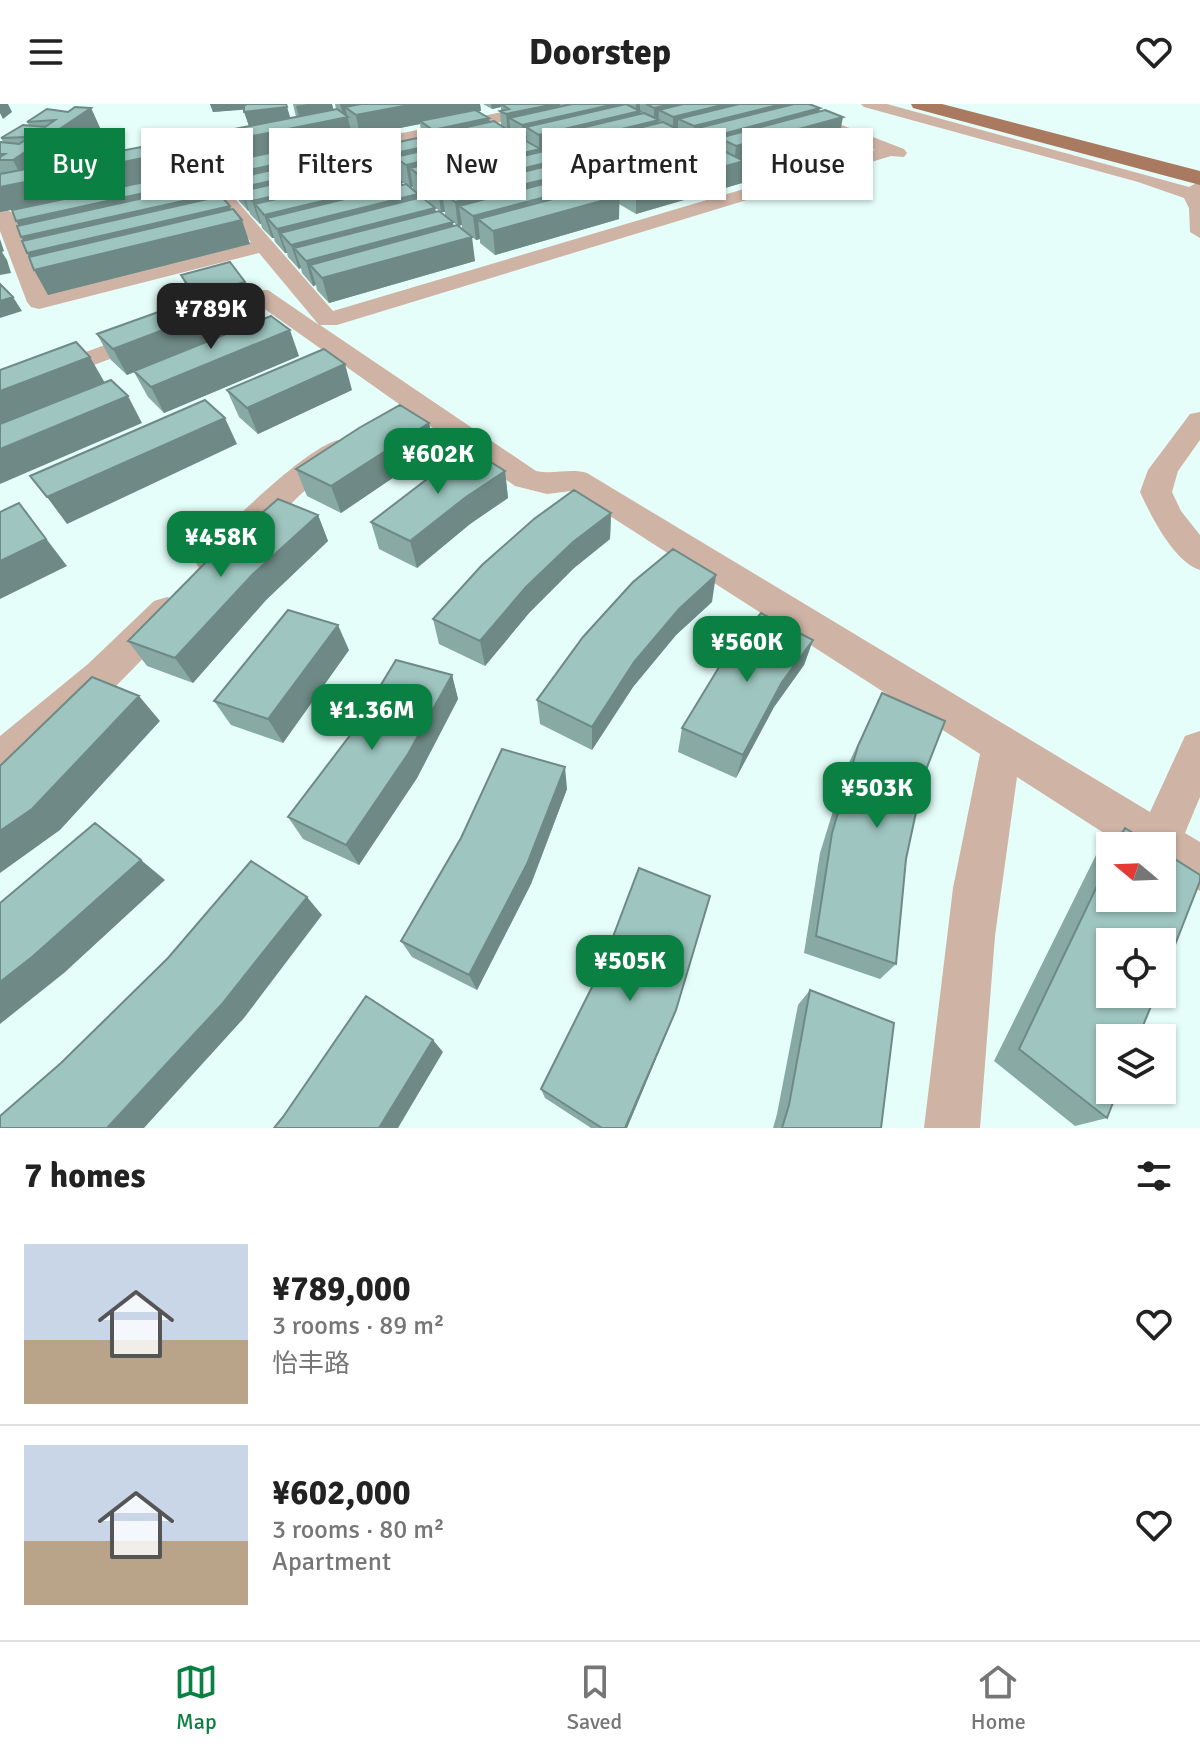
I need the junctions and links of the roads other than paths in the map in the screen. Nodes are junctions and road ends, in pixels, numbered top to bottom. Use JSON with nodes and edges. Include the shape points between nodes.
{"nodes":[{"id":1,"x":536,"y":104,"type":"edge"},
{"id":2,"x":561,"y":104,"type":"edge"},
{"id":3,"x":773,"y":104,"type":"edge"},
{"id":4,"x":869,"y":104,"type":"edge"},
{"id":5,"x":920,"y":104,"type":"edge"},
{"id":6,"x":952,"y":104,"type":"edge"},
{"id":7,"x":891,"y":151,"type":"junction"},
{"id":8,"x":873,"y":156,"type":"edge"},
{"id":9,"x":253,"y":166,"type":"edge"},
{"id":10,"x":253,"y":167,"type":"edge"},
{"id":11,"x":1200,"y":168,"type":"edge"},
{"id":12,"x":737,"y":175,"type":"edge"},
{"id":13,"x":742,"y":178,"type":"edge"},
{"id":14,"x":1197,"y":186,"type":"edge"},
{"id":15,"x":742,"y":196,"type":"edge"},
{"id":16,"x":226,"y":200,"type":"edge"},
{"id":17,"x":85,"y":203,"type":"edge"},
{"id":18,"x":617,"y":210,"type":"edge"},
{"id":19,"x":4,"y":220,"type":"edge"},
{"id":20,"x":642,"y":225,"type":"junction"},
{"id":21,"x":1200,"y":232,"type":"edge"},
{"id":22,"x":664,"y":241,"type":"dead end"},
{"id":23,"x":264,"y":245,"type":"junction"},
{"id":24,"x":476,"y":250,"type":"edge"},
{"id":25,"x":499,"y":269,"type":"junction"},
{"id":26,"x":296,"y":282,"type":"junction"},
{"id":27,"x":174,"y":327,"type":"edge"},
{"id":28,"x":0,"y":392,"type":"edge"},
{"id":29,"x":388,"y":415,"type":"junction"},
{"id":30,"x":1200,"y":420,"type":"edge"},
{"id":31,"x":1200,"y":558,"type":"edge"},
{"id":32,"x":1003,"y":745,"type":"junction"},
{"id":33,"x":1200,"y":749,"type":"edge"},
{"id":34,"x":0,"y":761,"type":"edge"},
{"id":35,"x":1141,"y":832,"type":"edge"},
{"id":36,"x":1163,"y":832,"type":"edge"},
{"id":37,"x":1176,"y":854,"type":"edge"},
{"id":38,"x":1200,"y":868,"type":"edge"},
{"id":39,"x":952,"y":1128,"type":"edge"}],
"edges":[{"from":1,"to":9,"type":"street"},
{"from":2,"to":10,"type":"street"},
{"from":3,"to":7,"type":"street"},
{"from":4,"to":14,"type":"street","via":[[1145,178]]},
{"from":5,"to":14,"type":"main road"},
{"from":6,"to":11,"type":"main road"},
{"from":7,"to":8,"type":"street"},
{"from":7,"to":22,"type":"street","via":[[907,162]]},
{"from":12,"to":13,"type":"street"},
{"from":14,"to":21,"type":"street"},
{"from":15,"to":20,"type":"street"},
{"from":16,"to":23,"type":"street"},
{"from":17,"to":19,"type":"street"},
{"from":18,"to":20,"type":"street"},
{"from":19,"to":23,"type":"street","via":[[27,248],[39,302]]},
{"from":20,"to":25,"type":"street"},
{"from":23,"to":26,"type":"street"},
{"from":24,"to":25,"type":"street"},
{"from":25,"to":26,"type":"street","via":[[328,320]]},
{"from":26,"to":29,"type":"street","via":[[246,301],[349,341]]},
{"from":27,"to":28,"type":"street"},
{"from":29,"to":32,"type":"street","via":[[526,479],[547,484],[576,480]]},
{"from":29,"to":34,"type":"street","via":[[290,487],[102,675]]},
{"from":30,"to":31,"type":"street","via":[[1163,470],[1156,492],[1167,516]]},
{"from":32,"to":35,"type":"street"},
{"from":32,"to":39,"type":"street","via":[[973,901]]},
{"from":33,"to":36,"type":"street"},
{"from":37,"to":38,"type":"street"}]}
